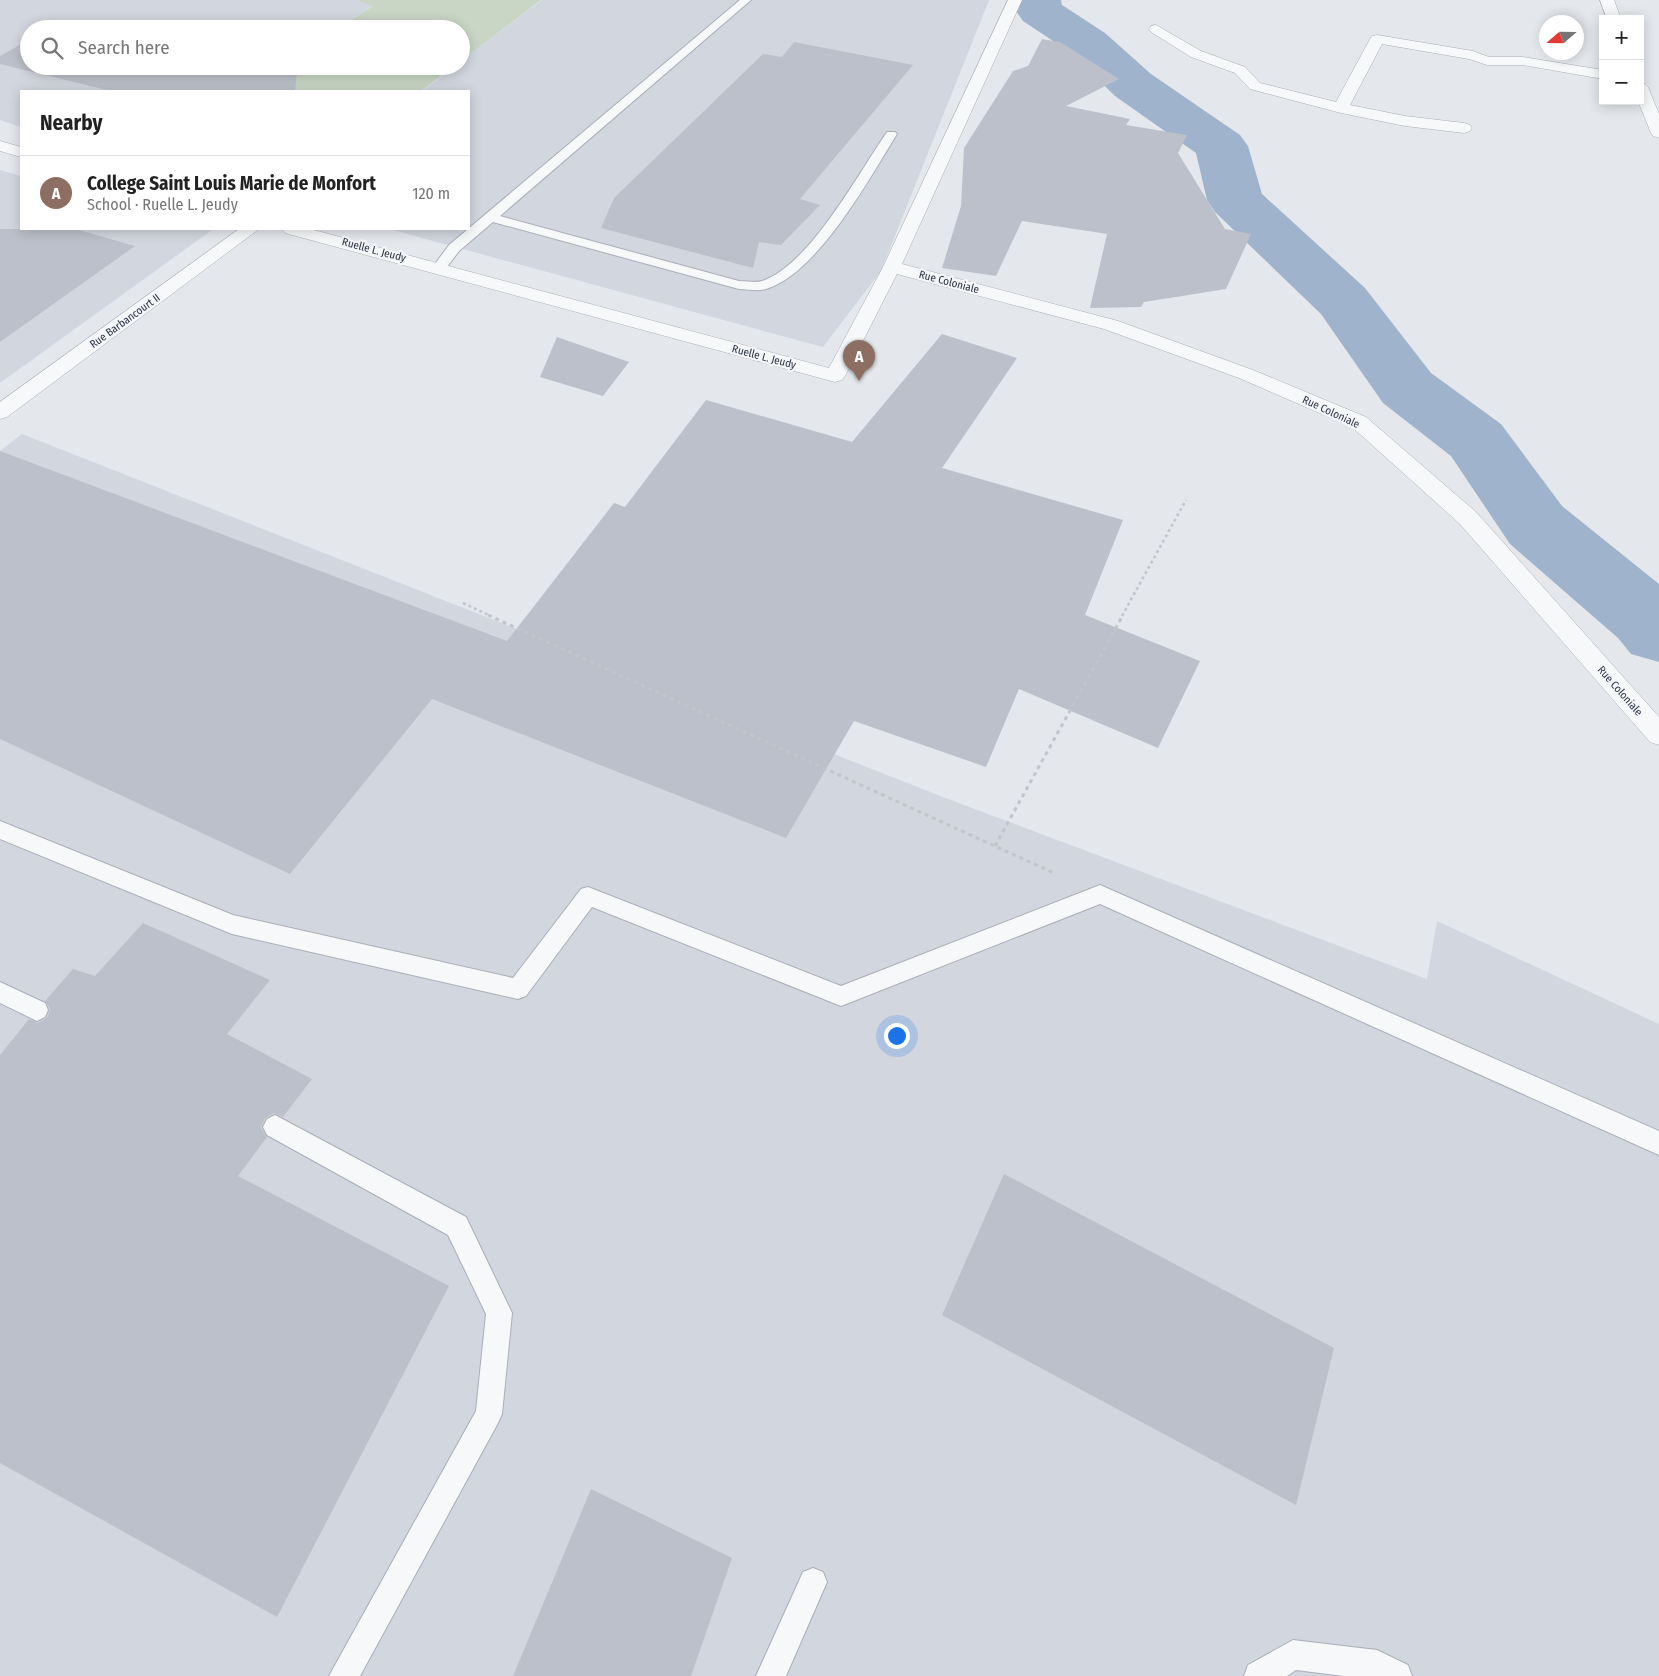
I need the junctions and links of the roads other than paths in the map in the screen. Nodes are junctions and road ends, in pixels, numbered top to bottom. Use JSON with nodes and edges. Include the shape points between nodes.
{"nodes":[{"id":1,"x":746,"y":0,"type":"edge"},
{"id":2,"x":1015,"y":0,"type":"edge"},
{"id":3,"x":1607,"y":0,"type":"edge"},
{"id":4,"x":1613,"y":15,"type":"edge"},
{"id":5,"x":1156,"y":29,"type":"dead end"},
{"id":6,"x":1599,"y":73,"type":"edge"},
{"id":7,"x":1644,"y":97,"type":"edge"},
{"id":8,"x":1341,"y":108,"type":"junction"},
{"id":9,"x":1464,"y":128,"type":"dead end"},
{"id":10,"x":1659,"y":133,"type":"edge"},
{"id":11,"x":891,"y":134,"type":"dead end"},
{"id":12,"x":0,"y":146,"type":"edge"},
{"id":13,"x":20,"y":152,"type":"edge"},
{"id":14,"x":490,"y":217,"type":"junction"},
{"id":15,"x":249,"y":230,"type":"edge"},
{"id":16,"x":295,"y":230,"type":"edge"},
{"id":17,"x":892,"y":267,"type":"junction"},
{"id":18,"x":439,"y":268,"type":"junction"},
{"id":19,"x":0,"y":412,"type":"edge"},
{"id":20,"x":1659,"y":735,"type":"edge"},
{"id":21,"x":0,"y":830,"type":"edge"},
{"id":22,"x":0,"y":992,"type":"edge"},
{"id":23,"x":37,"y":1010,"type":"dead end"},
{"id":24,"x":275,"y":1127,"type":"dead end"},
{"id":25,"x":1659,"y":1143,"type":"edge"},
{"id":26,"x":814,"y":1582,"type":"dead end"},
{"id":27,"x":344,"y":1676,"type":"edge"},
{"id":28,"x":771,"y":1676,"type":"edge"},
{"id":29,"x":1259,"y":1676,"type":"edge"},
{"id":30,"x":1397,"y":1676,"type":"edge"}],
"edges":[{"from":1,"to":14,"type":"lane"},
{"from":2,"to":17,"type":"street","name":"Ruelle L. Jeudy"},
{"from":3,"to":4,"type":"street"},
{"from":5,"to":8,"type":"street","via":[[1196,54],[1240,70],[1255,86]]},
{"from":6,"to":8,"type":"street","via":[[1523,61],[1487,61],[1473,55],[1377,39]]},
{"from":7,"to":10,"type":"street"},
{"from":8,"to":9,"type":"street","via":[[1405,122]]},
{"from":11,"to":14,"type":"lane","via":[[849,202],[807,255],[781,278],[762,286],[739,285]]},
{"from":12,"to":13,"type":"street"},
{"from":14,"to":18,"type":"lane","via":[[454,248]]},
{"from":15,"to":19,"type":"street","name":"Rue Barbancourt II"},
{"from":16,"to":18,"type":"street","name":"Ruelle L. Jeudy"},
{"from":17,"to":18,"type":"street","name":"Ruelle L. Jeudy","via":[[835,376]]},
{"from":17,"to":20,"type":"street","name":"Rue Coloniale","via":[[1111,325],[1246,374],[1359,422],[1468,518]]},
{"from":21,"to":25,"type":"lane","via":[[232,924],[518,989],[588,896],[841,996],[1100,894]]},
{"from":22,"to":23,"type":"lane"},
{"from":24,"to":27,"type":"lane","via":[[457,1226],[499,1313],[489,1414]]},
{"from":26,"to":28,"type":"lane"},
{"from":29,"to":30,"type":"lane","via":[[1293,1655],[1377,1664]]}]}
